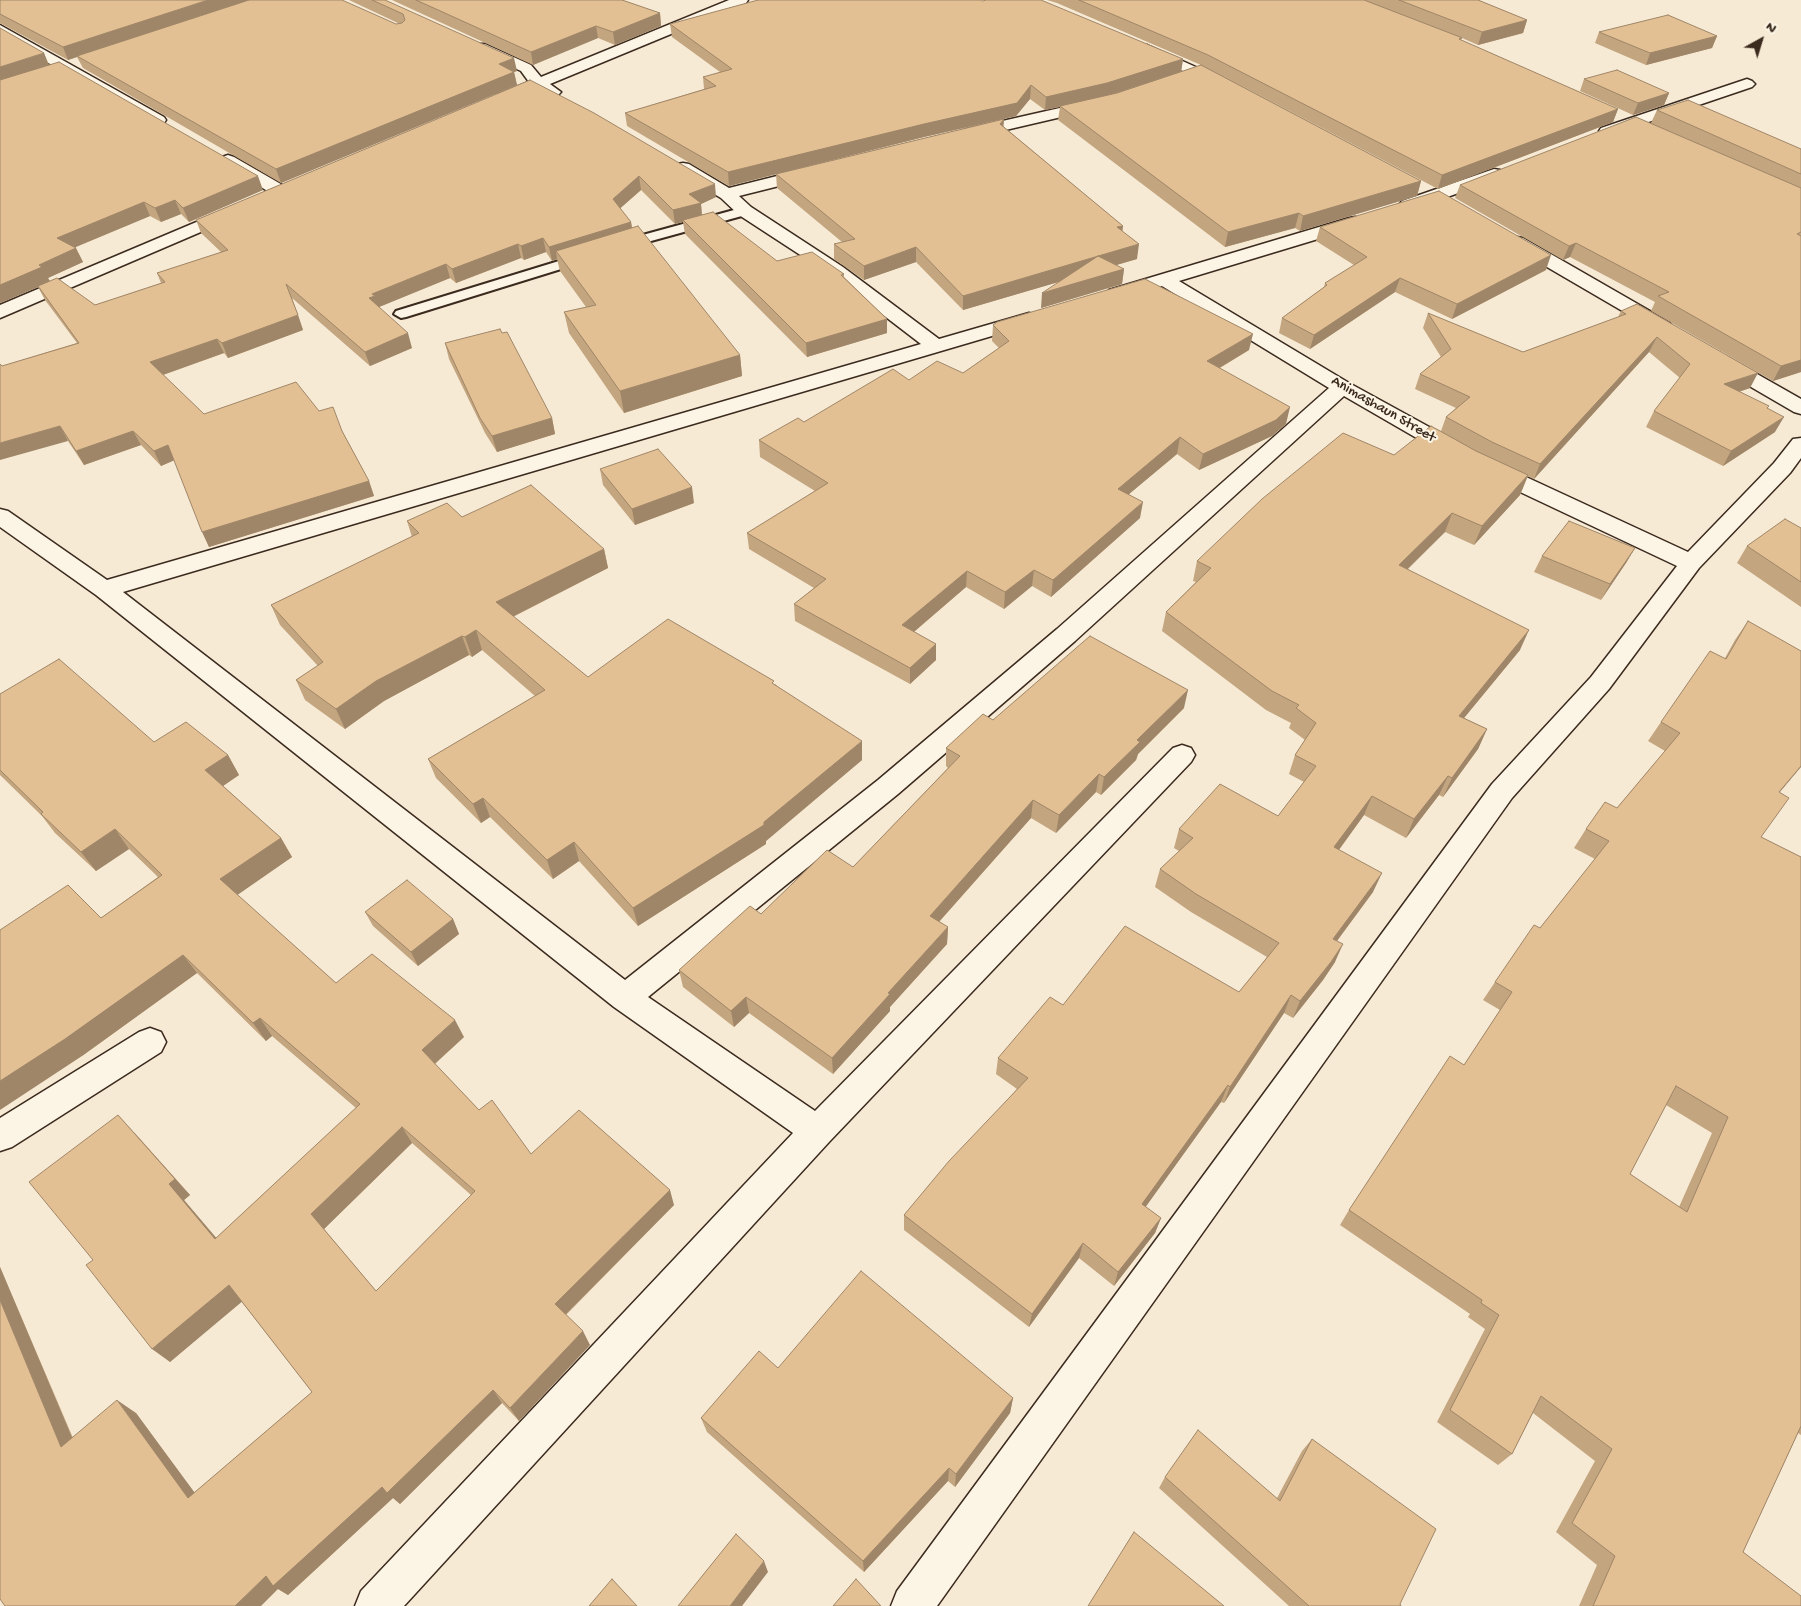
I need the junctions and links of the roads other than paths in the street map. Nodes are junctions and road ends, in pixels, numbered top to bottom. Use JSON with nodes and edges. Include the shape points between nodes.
{"nodes":[{"id":1,"x":741,"y":0,"type":"edge"},
{"id":2,"x":0,"y":29,"type":"edge"},
{"id":3,"x":466,"y":41,"type":"edge"},
{"id":4,"x":1130,"y":42,"type":"edge"},
{"id":5,"x":86,"y":60,"type":"edge"},
{"id":6,"x":67,"y":66,"type":"junction"},
{"id":7,"x":50,"y":72,"type":"edge"},
{"id":8,"x":1200,"y":72,"type":"junction"},
{"id":9,"x":510,"y":79,"type":"edge"},
{"id":10,"x":1173,"y":81,"type":"edge"},
{"id":11,"x":538,"y":83,"type":"junction"},
{"id":12,"x":1747,"y":84,"type":"dead end"},
{"id":13,"x":1235,"y":91,"type":"edge"},
{"id":14,"x":564,"y":98,"type":"edge"},
{"id":15,"x":492,"y":102,"type":"edge"},
{"id":16,"x":1110,"y":102,"type":"edge"},
{"id":17,"x":169,"y":126,"type":"edge"},
{"id":18,"x":1594,"y":136,"type":"edge"},
{"id":19,"x":952,"y":137,"type":"edge"},
{"id":20,"x":212,"y":151,"type":"edge"},
{"id":21,"x":667,"y":158,"type":"edge"},
{"id":22,"x":830,"y":167,"type":"edge"},
{"id":23,"x":1511,"y":168,"type":"edge"},
{"id":24,"x":299,"y":184,"type":"edge"},
{"id":25,"x":1419,"y":187,"type":"edge"},
{"id":26,"x":280,"y":191,"type":"junction"},
{"id":27,"x":727,"y":194,"type":"junction"},
{"id":28,"x":1436,"y":196,"type":"junction"},
{"id":29,"x":262,"y":199,"type":"edge"},
{"id":30,"x":1454,"y":206,"type":"edge"},
{"id":31,"x":244,"y":207,"type":"edge"},
{"id":32,"x":746,"y":211,"type":"junction"},
{"id":33,"x":1390,"y":211,"type":"edge"},
{"id":34,"x":1371,"y":217,"type":"edge"},
{"id":35,"x":1504,"y":235,"type":"edge"},
{"id":36,"x":1165,"y":280,"type":"junction"},
{"id":37,"x":1098,"y":299,"type":"edge"},
{"id":38,"x":0,"y":312,"type":"edge"},
{"id":39,"x":1050,"y":312,"type":"edge"},
{"id":40,"x":401,"y":314,"type":"dead end"},
{"id":41,"x":1674,"y":333,"type":"edge"},
{"id":42,"x":935,"y":345,"type":"junction"},
{"id":43,"x":1708,"y":353,"type":"edge"},
{"id":44,"x":1342,"y":387,"type":"junction"},
{"id":45,"x":1801,"y":408,"type":"edge"},
{"id":46,"x":1801,"y":444,"type":"edge"},
{"id":47,"x":0,"y":516,"type":"edge"},
{"id":48,"x":1691,"y":563,"type":"junction"},
{"id":49,"x":104,"y":589,"type":"junction"},
{"id":50,"x":1182,"y":755,"type":"dead end"},
{"id":51,"x":626,"y":998,"type":"junction"},
{"id":52,"x":150,"y":1042,"type":"dead end"},
{"id":53,"x":817,"y":1131,"type":"junction"},
{"id":54,"x":0,"y":1136,"type":"edge"},
{"id":55,"x":376,"y":1606,"type":"edge"},
{"id":56,"x":912,"y":1606,"type":"edge"}],
"edges":[{"from":1,"to":11,"type":"street"},
{"from":2,"to":6,"type":"street"},
{"from":3,"to":11,"type":"street","via":[[526,68]]},
{"from":4,"to":8,"type":"street"},
{"from":5,"to":6,"type":"street"},
{"from":6,"to":7,"type":"street"},
{"from":6,"to":17,"type":"street"},
{"from":8,"to":10,"type":"street"},
{"from":8,"to":13,"type":"street"},
{"from":9,"to":11,"type":"street"},
{"from":11,"to":14,"type":"street"},
{"from":11,"to":15,"type":"street"},
{"from":12,"to":18,"type":"street"},
{"from":16,"to":19,"type":"street"},
{"from":20,"to":26,"type":"street"},
{"from":21,"to":27,"type":"street"},
{"from":22,"to":27,"type":"street"},
{"from":23,"to":28,"type":"street"},
{"from":24,"to":26,"type":"street"},
{"from":25,"to":28,"type":"street"},
{"from":26,"to":29,"type":"street"},
{"from":27,"to":32,"type":"street"},
{"from":28,"to":30,"type":"street"},
{"from":28,"to":33,"type":"street"},
{"from":31,"to":38,"type":"street"},
{"from":32,"to":40,"type":"lane"},
{"from":32,"to":42,"type":"street","via":[[837,271]]},
{"from":34,"to":36,"type":"street"},
{"from":35,"to":41,"type":"street"},
{"from":36,"to":37,"type":"street"},
{"from":36,"to":44,"type":"street","name":"Animashaun Street"},
{"from":39,"to":42,"type":"street"},
{"from":42,"to":49,"type":"street"},
{"from":43,"to":45,"type":"street"},
{"from":44,"to":48,"type":"street","name":"Animashaun Street","via":[[1477,464]]},
{"from":44,"to":51,"type":"street","via":[[1066,635],[895,781]]},
{"from":46,"to":48,"type":"street"},
{"from":47,"to":49,"type":"street"},
{"from":48,"to":56,"type":"street","via":[[1600,683],[1502,791]]},
{"from":49,"to":51,"type":"street"},
{"from":50,"to":53,"type":"street"},
{"from":51,"to":53,"type":"street"},
{"from":52,"to":54,"type":"street"},
{"from":53,"to":55,"type":"street"}]}
